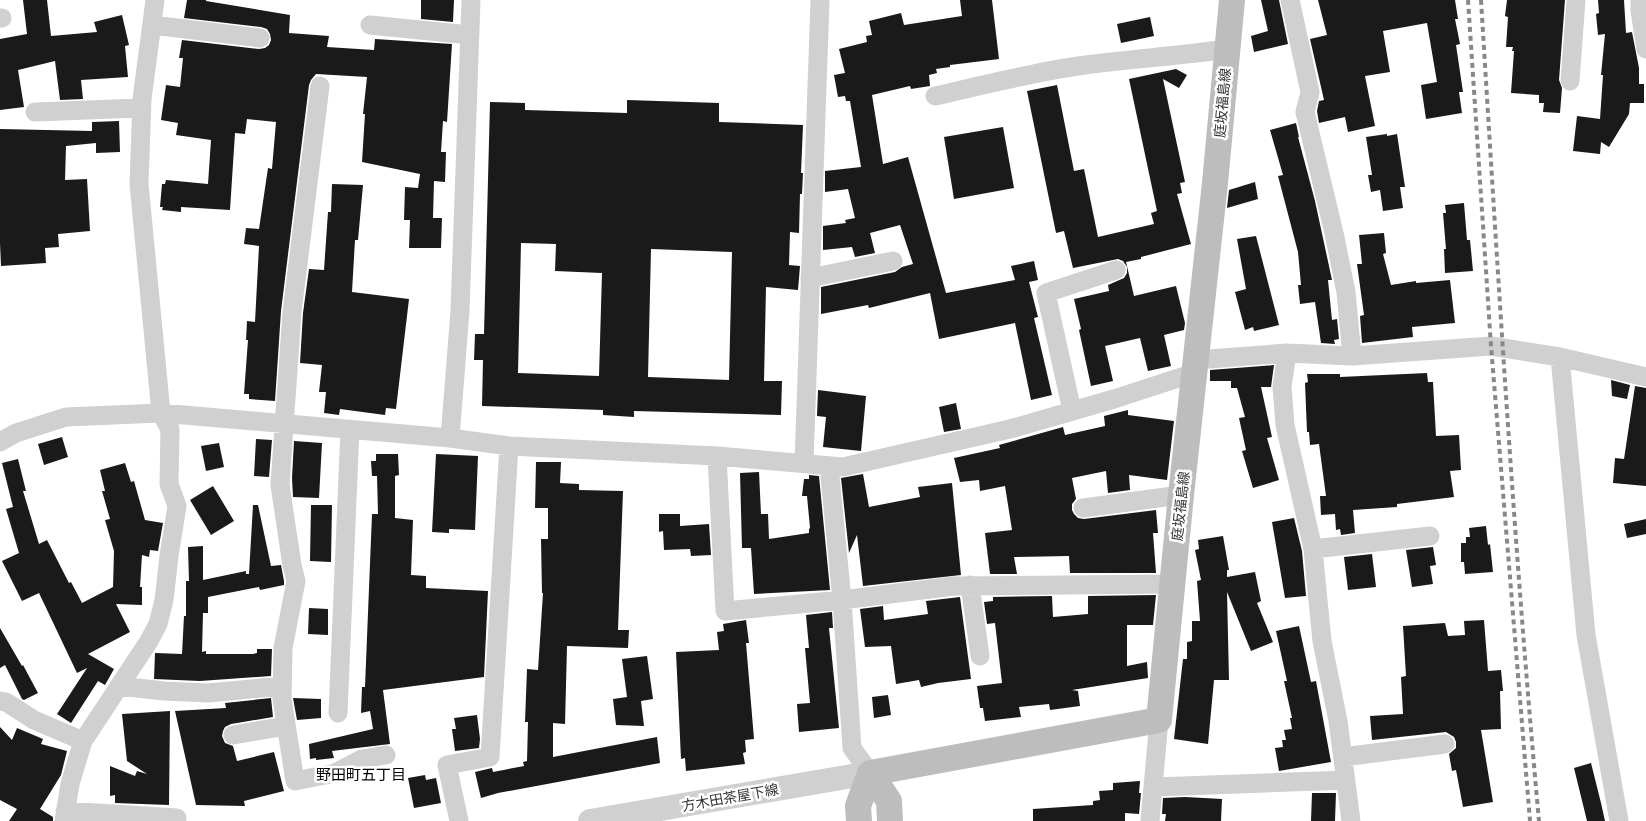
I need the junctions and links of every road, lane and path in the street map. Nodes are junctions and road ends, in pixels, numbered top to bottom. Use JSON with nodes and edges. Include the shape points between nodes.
{"nodes":[{"id":1,"x":155,"y":0,"type":"edge"},
{"id":2,"x":471,"y":0,"type":"edge"},
{"id":3,"x":820,"y":0,"type":"edge"},
{"id":4,"x":1232,"y":0,"type":"edge"},
{"id":5,"x":1290,"y":0,"type":"edge"},
{"id":6,"x":1576,"y":0,"type":"edge"},
{"id":7,"x":1640,"y":0,"type":"edge"},
{"id":8,"x":152,"y":25,"type":"junction"},
{"id":9,"x":370,"y":25,"type":"dead end"},
{"id":10,"x":470,"y":35,"type":"junction"},
{"id":11,"x":260,"y":38,"type":"dead end"},
{"id":12,"x":1227,"y":48,"type":"junction"},
{"id":13,"x":1646,"y":48,"type":"edge"},
{"id":14,"x":1570,"y":81,"type":"dead end"},
{"id":15,"x":320,"y":86,"type":"dead end"},
{"id":16,"x":935,"y":96,"type":"dead end"},
{"id":17,"x":142,"y":108,"type":"junction"},
{"id":18,"x":35,"y":112,"type":"dead end"},
{"id":19,"x":893,"y":260,"type":"dead end"},
{"id":20,"x":1116,"y":270,"type":"dead end"},
{"id":21,"x":810,"y":278,"type":"junction"},
{"id":22,"x":1287,"y":353,"type":"junction"},
{"id":23,"x":1352,"y":356,"type":"junction"},
{"id":24,"x":1560,"y":357,"type":"junction"},
{"id":25,"x":1195,"y":366,"type":"junction"},
{"id":26,"x":1646,"y":377,"type":"edge"},
{"id":27,"x":1072,"y":411,"type":"junction"},
{"id":28,"x":160,"y":413,"type":"junction"},
{"id":29,"x":284,"y":424,"type":"junction"},
{"id":30,"x":350,"y":429,"type":"junction"},
{"id":31,"x":450,"y":438,"type":"junction"},
{"id":32,"x":0,"y":442,"type":"edge"},
{"id":33,"x":509,"y":446,"type":"junction"},
{"id":34,"x":717,"y":456,"type":"junction"},
{"id":35,"x":804,"y":463,"type":"junction"},
{"id":36,"x":829,"y":466,"type":"junction"},
{"id":37,"x":1181,"y":495,"type":"junction"},
{"id":38,"x":1083,"y":508,"type":"dead end"},
{"id":39,"x":1430,"y":536,"type":"dead end"},
{"id":40,"x":1313,"y":549,"type":"junction"},
{"id":41,"x":1172,"y":584,"type":"junction"},
{"id":42,"x":970,"y":585,"type":"junction"},
{"id":43,"x":842,"y":600,"type":"junction"},
{"id":44,"x":980,"y":656,"type":"dead end"},
{"id":45,"x":120,"y":686,"type":"junction"},
{"id":46,"x":282,"y":686,"type":"junction"},
{"id":47,"x":0,"y":700,"type":"edge"},
{"id":48,"x":338,"y":713,"type":"dead end"},
{"id":49,"x":1159,"y":720,"type":"junction"},
{"id":50,"x":286,"y":726,"type":"junction"},
{"id":51,"x":233,"y":735,"type":"dead end"},
{"id":52,"x":83,"y":741,"type":"junction"},
{"id":53,"x":1445,"y":744,"type":"dead end"},
{"id":54,"x":386,"y":755,"type":"dead end"},
{"id":55,"x":1343,"y":757,"type":"junction"},
{"id":56,"x":870,"y":773,"type":"junction"},
{"id":57,"x":1346,"y":780,"type":"junction"},
{"id":58,"x":1154,"y":787,"type":"junction"},
{"id":59,"x":64,"y":816,"type":"edge"},
{"id":60,"x":177,"y":818,"type":"dead end"},
{"id":61,"x":459,"y":821,"type":"edge"},
{"id":62,"x":590,"y":821,"type":"edge"},
{"id":63,"x":859,"y":821,"type":"edge"},
{"id":64,"x":890,"y":821,"type":"edge"},
{"id":65,"x":1150,"y":821,"type":"edge"},
{"id":66,"x":1351,"y":821,"type":"edge"},
{"id":67,"x":1619,"y":821,"type":"edge"}],
"edges":[{"from":1,"to":8,"type":"street"},
{"from":2,"to":10,"type":"street"},
{"from":3,"to":21,"type":"street"},
{"from":4,"to":12,"type":"main road","name":"庭坂福島線"},
{"from":5,"to":23,"type":"street","via":[[1310,92],[1305,112],[1346,292]]},
{"from":6,"to":14,"type":"street"},
{"from":7,"to":13,"type":"street"},
{"from":8,"to":11,"type":"street"},
{"from":8,"to":17,"type":"street"},
{"from":9,"to":10,"type":"street"},
{"from":10,"to":31,"type":"street","via":[[460,310]]},
{"from":12,"to":16,"type":"street","via":[[1078,66]]},
{"from":12,"to":25,"type":"main road","name":"庭坂福島線"},
{"from":15,"to":29,"type":"street","via":[[292,312]]},
{"from":17,"to":18,"type":"street"},
{"from":17,"to":28,"type":"street","via":[[139,184]]},
{"from":19,"to":21,"type":"street"},
{"from":20,"to":27,"type":"street","via":[[1046,293]]},
{"from":21,"to":35,"type":"street"},
{"from":22,"to":23,"type":"street"},
{"from":22,"to":25,"type":"street"},
{"from":22,"to":40,"type":"street","via":[[1282,387],[1285,425]]},
{"from":23,"to":24,"type":"street","via":[[1491,346]]},
{"from":24,"to":26,"type":"street"},
{"from":24,"to":67,"type":"street","via":[[1586,635]]},
{"from":25,"to":27,"type":"street","via":[[1114,399]]},
{"from":25,"to":37,"type":"main road","name":"庭坂福島線"},
{"from":27,"to":36,"type":"street","via":[[892,457],[843,467]]},
{"from":28,"to":29,"type":"street"},
{"from":28,"to":32,"type":"street","via":[[66,417],[16,433]]},
{"from":28,"to":45,"type":"street","via":[[170,429],[169,484],[177,506],[164,600],[154,632]]},
{"from":29,"to":30,"type":"street"},
{"from":29,"to":46,"type":"street","via":[[280,485],[296,581],[283,648]]},
{"from":30,"to":31,"type":"street"},
{"from":30,"to":48,"type":"street"},
{"from":31,"to":33,"type":"street"},
{"from":33,"to":34,"type":"street"},
{"from":33,"to":61,"type":"street","via":[[490,757],[447,765]]},
{"from":34,"to":35,"type":"street"},
{"from":34,"to":43,"type":"street","via":[[725,611]]},
{"from":35,"to":36,"type":"street"},
{"from":36,"to":43,"type":"street"},
{"from":37,"to":38,"type":"street"},
{"from":37,"to":41,"type":"main road","name":"庭坂福島線"},
{"from":39,"to":40,"type":"street"},
{"from":40,"to":55,"type":"street","via":[[1322,641]]},
{"from":41,"to":42,"type":"street"},
{"from":41,"to":49,"type":"main road","name":"庭坂福島線"},
{"from":42,"to":43,"type":"street"},
{"from":42,"to":44,"type":"street"},
{"from":43,"to":56,"type":"street","via":[[852,748]]},
{"from":45,"to":46,"type":"street","via":[[208,693]]},
{"from":45,"to":52,"type":"street"},
{"from":46,"to":50,"type":"street"},
{"from":47,"to":52,"type":"street","via":[[34,720]]},
{"from":49,"to":56,"type":"main road"},
{"from":49,"to":58,"type":"street"},
{"from":50,"to":51,"type":"street"},
{"from":50,"to":54,"type":"street","via":[[295,781],[335,773],[362,759]]},
{"from":52,"to":59,"type":"street"},
{"from":53,"to":55,"type":"street"},
{"from":55,"to":57,"type":"street"},
{"from":56,"to":62,"type":"street","name":"方木田茶屋下線"},
{"from":56,"to":63,"type":"main road","via":[[858,806]]},
{"from":56,"to":64,"type":"main road","via":[[890,802]]},
{"from":57,"to":58,"type":"street"},
{"from":57,"to":66,"type":"street"},
{"from":58,"to":65,"type":"street"},
{"from":59,"to":60,"type":"street"}]}
